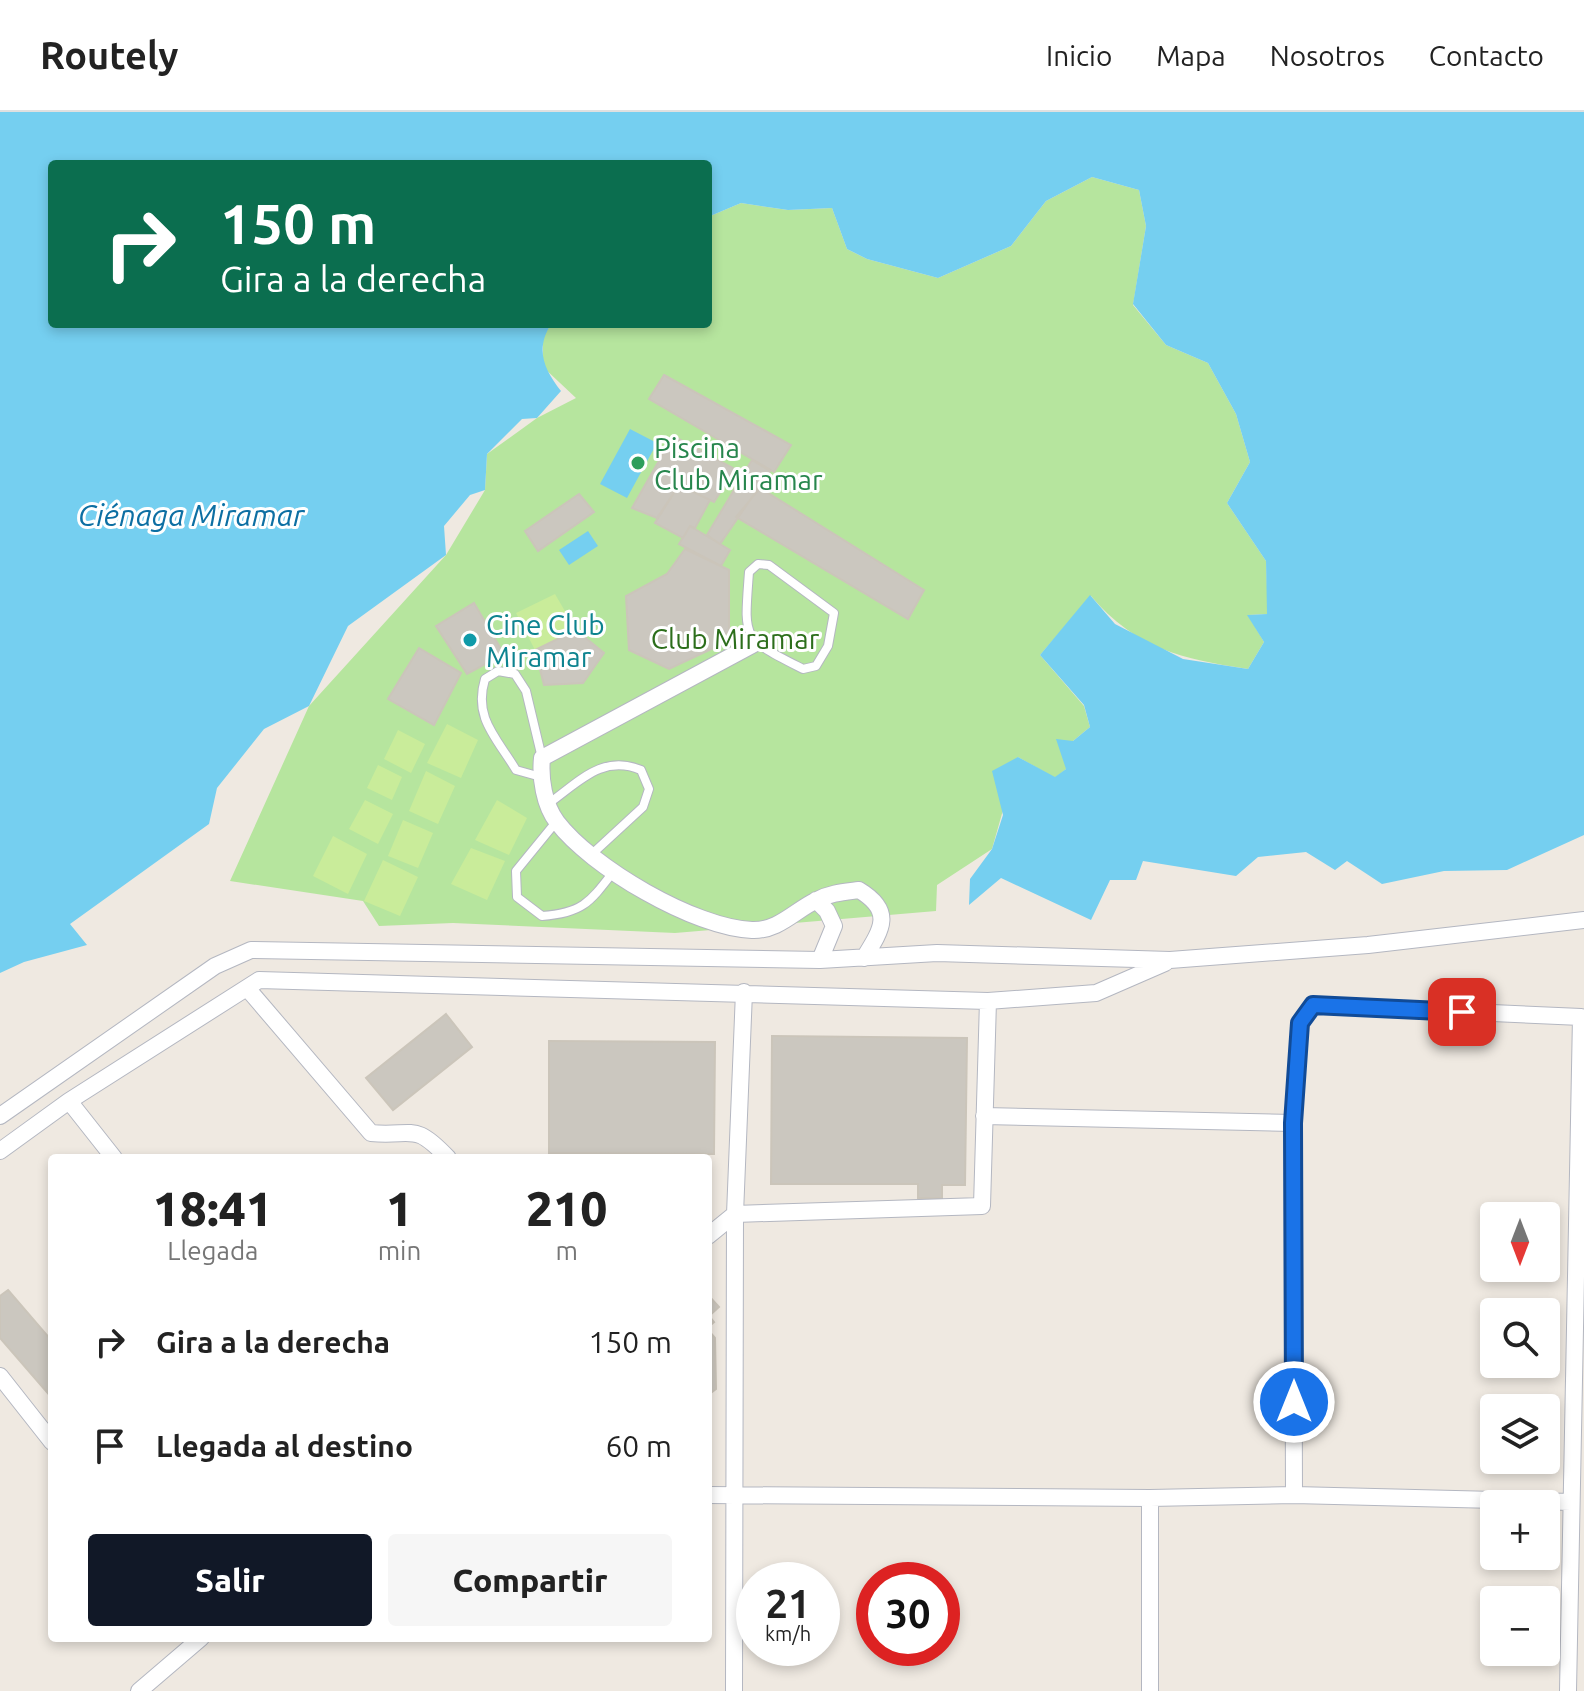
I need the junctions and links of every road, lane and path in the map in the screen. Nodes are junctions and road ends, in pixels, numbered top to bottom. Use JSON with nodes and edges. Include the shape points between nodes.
{"nodes":[{"id":1,"x":754,"y":644,"type":"junction"},
{"id":2,"x":542,"y":758,"type":"junction"},
{"id":3,"x":541,"y":777,"type":"junction"},
{"id":4,"x":548,"y":804,"type":"junction"},
{"id":5,"x":556,"y":822,"type":"junction"},
{"id":6,"x":592,"y":854,"type":"junction"},
{"id":7,"x":614,"y":870,"type":"junction"},
{"id":8,"x":816,"y":900,"type":"junction"},
{"id":9,"x":1584,"y":920,"type":"edge"},
{"id":10,"x":864,"y":958,"type":"junction"},
{"id":11,"x":820,"y":960,"type":"junction"},
{"id":12,"x":1170,"y":960,"type":"junction"},
{"id":13,"x":247,"y":988,"type":"junction"},
{"id":14,"x":744,"y":992,"type":"junction"},
{"id":15,"x":988,"y":1001,"type":"junction"},
{"id":16,"x":69,"y":1101,"type":"junction"},
{"id":17,"x":0,"y":1116,"type":"edge"},
{"id":18,"x":984,"y":1116,"type":"junction"},
{"id":19,"x":1293,"y":1123,"type":"junction"},
{"id":20,"x":1582,"y":1123,"type":"edge"},
{"id":21,"x":0,"y":1151,"type":"edge"},
{"id":22,"x":111,"y":1154,"type":"edge"},
{"id":23,"x":444,"y":1154,"type":"edge"},
{"id":24,"x":735,"y":1214,"type":"junction"},
{"id":25,"x":712,"y":1233,"type":"edge"},
{"id":26,"x":0,"y":1376,"type":"edge"},
{"id":27,"x":48,"y":1437,"type":"edge"},
{"id":28,"x":712,"y":1495,"type":"edge"},
{"id":29,"x":1294,"y":1495,"type":"junction"},
{"id":30,"x":733,"y":1497,"type":"junction"},
{"id":31,"x":1150,"y":1498,"type":"junction"},
{"id":32,"x":1571,"y":1502,"type":"junction"},
{"id":33,"x":196,"y":1642,"type":"edge"},
{"id":34,"x":139,"y":1691,"type":"edge"},
{"id":35,"x":734,"y":1691,"type":"edge"},
{"id":36,"x":1150,"y":1691,"type":"edge"},
{"id":37,"x":1568,"y":1691,"type":"edge"}],
"edges":[{"from":1,"to":1,"type":"lane","via":[[745,626],[749,572],[758,564],[769,565],[834,613],[828,646],[816,666],[803,669]]},
{"from":1,"to":2,"type":"street"},
{"from":2,"to":3,"type":"street"},
{"from":2,"to":3,"type":"lane","via":[[526,691],[515,674],[498,671],[485,679],[479,698],[485,721],[516,770]]},
{"from":3,"to":4,"type":"street"},
{"from":4,"to":5,"type":"street"},
{"from":4,"to":6,"type":"lane","via":[[605,764],[624,763],[641,770],[649,789],[643,807]]},
{"from":5,"to":6,"type":"street"},
{"from":5,"to":7,"type":"lane","via":[[516,871],[517,897],[542,916],[566,915],[588,904]]},
{"from":6,"to":7,"type":"street"},
{"from":7,"to":8,"type":"street","via":[[687,914],[753,930],[778,925]]},
{"from":8,"to":10,"type":"street","via":[[859,890],[875,900],[882,913],[880,931]]},
{"from":8,"to":11,"type":"street","via":[[834,926]]},
{"from":9,"to":12,"type":"street","via":[[1368,945]]},
{"from":10,"to":11,"type":"street"},
{"from":10,"to":12,"type":"street","via":[[937,953]]},
{"from":11,"to":17,"type":"street","via":[[251,950],[215,966]]},
{"from":12,"to":15,"type":"street","via":[[1096,993]]},
{"from":13,"to":14,"type":"street","via":[[259,980]]},
{"from":13,"to":16,"type":"street"},
{"from":13,"to":23,"type":"street","via":[[371,1133],[413,1131]]},
{"from":14,"to":15,"type":"street"},
{"from":14,"to":24,"type":"street"},
{"from":15,"to":18,"type":"street"},
{"from":16,"to":21,"type":"street"},
{"from":16,"to":22,"type":"street"},
{"from":18,"to":19,"type":"street"},
{"from":18,"to":24,"type":"street","via":[[982,1206]]},
{"from":19,"to":20,"type":"street","via":[[1300,1023],[1313,1005],[1581,1017]]},
{"from":19,"to":29,"type":"street"},
{"from":20,"to":32,"type":"street"},
{"from":24,"to":25,"type":"street"},
{"from":24,"to":30,"type":"street"},
{"from":26,"to":27,"type":"street"},
{"from":28,"to":30,"type":"street"},
{"from":29,"to":31,"type":"street"},
{"from":29,"to":32,"type":"street"},
{"from":30,"to":31,"type":"street"},
{"from":30,"to":35,"type":"street"},
{"from":31,"to":36,"type":"street"},
{"from":32,"to":37,"type":"street"},
{"from":33,"to":34,"type":"street"}]}
